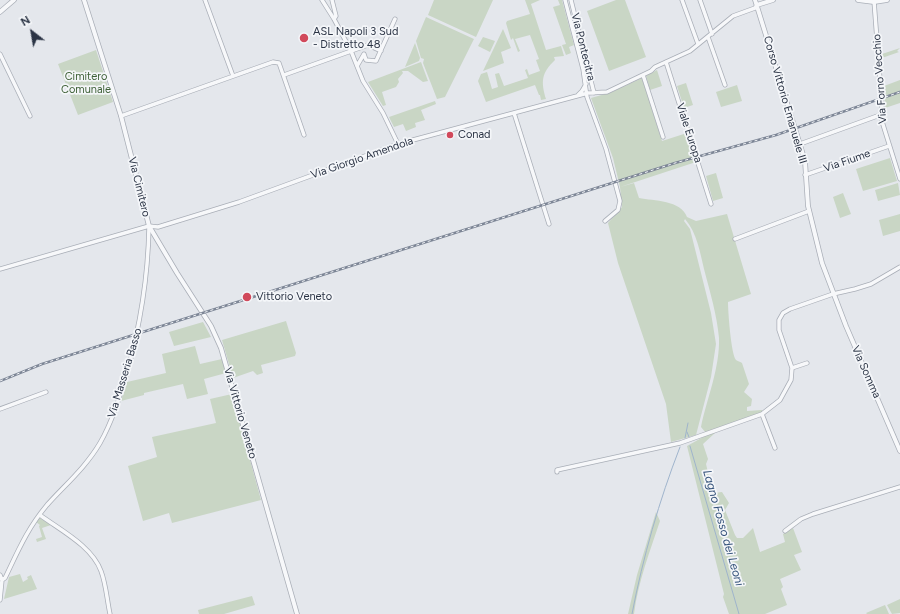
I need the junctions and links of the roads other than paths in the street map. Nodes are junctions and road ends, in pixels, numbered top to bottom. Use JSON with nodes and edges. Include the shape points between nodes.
{"nodes":[{"id":1,"x":14,"y":0,"type":"edge"},
{"id":2,"x":84,"y":0,"type":"edge"},
{"id":3,"x":205,"y":0,"type":"edge"},
{"id":4,"x":322,"y":0,"type":"edge"},
{"id":5,"x":332,"y":0,"type":"edge"},
{"id":6,"x":565,"y":0,"type":"edge"},
{"id":7,"x":571,"y":0,"type":"edge"},
{"id":8,"x":682,"y":0,"type":"edge"},
{"id":9,"x":700,"y":0,"type":"edge"},
{"id":10,"x":755,"y":0,"type":"edge"},
{"id":11,"x":773,"y":0,"type":"edge"},
{"id":12,"x":858,"y":0,"type":"edge"},
{"id":13,"x":887,"y":0,"type":"edge"},
{"id":14,"x":874,"y":1,"type":"edge"},
{"id":15,"x":756,"y":5,"type":"junction"},
{"id":16,"x":0,"y":12,"type":"edge"},
{"id":17,"x":334,"y":19,"type":"junction"},
{"id":18,"x":395,"y":19,"type":"dead end"},
{"id":19,"x":712,"y":34,"type":"junction"},
{"id":20,"x":708,"y":37,"type":"junction"},
{"id":21,"x":698,"y":44,"type":"junction"},
{"id":22,"x":351,"y":51,"type":"junction"},
{"id":23,"x":380,"y":51,"type":"junction"},
{"id":24,"x":0,"y":54,"type":"edge"},
{"id":25,"x":666,"y":62,"type":"junction"},
{"id":26,"x":357,"y":66,"type":"junction"},
{"id":27,"x":284,"y":75,"type":"junction"},
{"id":28,"x":643,"y":75,"type":"junction"},
{"id":29,"x":233,"y":76,"type":"junction"},
{"id":30,"x":586,"y":83,"type":"junction"},
{"id":31,"x":725,"y":84,"type":"dead end"},
{"id":32,"x":588,"y":93,"type":"junction"},
{"id":33,"x":594,"y":93,"type":"junction"},
{"id":34,"x":577,"y":96,"type":"junction"},
{"id":35,"x":514,"y":113,"type":"junction"},
{"id":36,"x":880,"y":115,"type":"junction"},
{"id":37,"x":30,"y":116,"type":"dead end"},
{"id":38,"x":121,"y":116,"type":"junction"},
{"id":39,"x":304,"y":135,"type":"dead end"},
{"id":40,"x":663,"y":136,"type":"dead end"},
{"id":41,"x":398,"y":144,"type":"junction"},
{"id":42,"x":800,"y":144,"type":"junction"},
{"id":43,"x":889,"y":146,"type":"junction"},
{"id":44,"x":806,"y":175,"type":"junction"},
{"id":45,"x":900,"y":179,"type":"edge"},
{"id":46,"x":712,"y":204,"type":"dead end"},
{"id":47,"x":809,"y":211,"type":"junction"},
{"id":48,"x":605,"y":221,"type":"dead end"},
{"id":49,"x":549,"y":224,"type":"dead end"},
{"id":50,"x":149,"y":226,"type":"junction"},
{"id":51,"x":735,"y":239,"type":"dead end"},
{"id":52,"x":900,"y":267,"type":"edge"},
{"id":53,"x":0,"y":269,"type":"edge"},
{"id":54,"x":833,"y":294,"type":"junction"},
{"id":55,"x":807,"y":363,"type":"dead end"},
{"id":56,"x":792,"y":368,"type":"junction"},
{"id":57,"x":46,"y":392,"type":"dead end"},
{"id":58,"x":0,"y":409,"type":"edge"},
{"id":59,"x":762,"y":414,"type":"junction"},
{"id":60,"x":775,"y":448,"type":"dead end"},
{"id":61,"x":900,"y":451,"type":"edge"},
{"id":62,"x":557,"y":472,"type":"dead end"},
{"id":63,"x":900,"y":487,"type":"edge"},
{"id":64,"x":40,"y":515,"type":"junction"},
{"id":65,"x":785,"y":530,"type":"dead end"},
{"id":66,"x":0,"y":576,"type":"edge"},
{"id":67,"x":2,"y":580,"type":"junction"},
{"id":68,"x":0,"y":600,"type":"edge"},
{"id":69,"x":110,"y":614,"type":"edge"},
{"id":70,"x":297,"y":614,"type":"edge"}],
"edges":[{"from":1,"to":16,"type":"street"},
{"from":2,"to":38,"type":"street","name":"Via Cimitero"},
{"from":3,"to":29,"type":"street"},
{"from":4,"to":17,"type":"street"},
{"from":5,"to":17,"type":"street","via":[[336,16]]},
{"from":6,"to":30,"type":"street","name":"Via Pontecitra"},
{"from":7,"to":33,"type":"street","name":"Via Pontecitra"},
{"from":8,"to":21,"type":"street"},
{"from":9,"to":19,"type":"street"},
{"from":10,"to":15,"type":"street","name":"Corso Vittorio Emanuele III"},
{"from":11,"to":15,"type":"street"},
{"from":12,"to":14,"type":"street"},
{"from":13,"to":14,"type":"street"},
{"from":14,"to":36,"type":"street","name":"Via Forno Vecchio","via":[[882,106]]},
{"from":15,"to":19,"type":"street","name":"Via Giorgio Amendola","via":[[755,8],[733,16]]},
{"from":15,"to":42,"type":"street","name":"Corso Vittorio Emanuele III"},
{"from":17,"to":22,"type":"street"},
{"from":18,"to":23,"type":"street"},
{"from":19,"to":20,"type":"street","name":"Via Giorgio Amendola"},
{"from":20,"to":21,"type":"street","name":"Via Giorgio Amendola"},
{"from":20,"to":31,"type":"street"},
{"from":21,"to":25,"type":"street","name":"Via Giorgio Amendola"},
{"from":22,"to":23,"type":"street","via":[[368,45]]},
{"from":22,"to":26,"type":"street"},
{"from":22,"to":27,"type":"street"},
{"from":23,"to":26,"type":"street","via":[[376,61],[366,60],[364,54]]},
{"from":24,"to":37,"type":"street"},
{"from":25,"to":28,"type":"street","name":"Via Giorgio Amendola"},
{"from":25,"to":46,"type":"street","name":"Viale Europa"},
{"from":26,"to":41,"type":"street"},
{"from":27,"to":29,"type":"street","via":[[279,63],[272,62]]},
{"from":27,"to":39,"type":"street"},
{"from":28,"to":33,"type":"street","name":"Via Giorgio Amendola","via":[[607,92]]},
{"from":28,"to":40,"type":"street"},
{"from":29,"to":38,"type":"street"},
{"from":30,"to":32,"type":"street","name":"Via Pontecitra"},
{"from":30,"to":34,"type":"street"},
{"from":32,"to":33,"type":"street","name":"Via Giorgio Amendola"},
{"from":32,"to":34,"type":"street","name":"Via Giorgio Amendola"},
{"from":32,"to":48,"type":"street","name":"Via Pontecitra","via":[[587,97],[606,149],[620,201],[618,210]]},
{"from":34,"to":35,"type":"street","name":"Via Giorgio Amendola"},
{"from":35,"to":41,"type":"street","name":"Via Giorgio Amendola"},
{"from":35,"to":49,"type":"street"},
{"from":36,"to":42,"type":"street"},
{"from":36,"to":43,"type":"street","name":"Via Forno Vecchio"},
{"from":38,"to":50,"type":"street","name":"Via Cimitero"},
{"from":41,"to":50,"type":"street","name":"Via Giorgio Amendola","via":[[239,202],[158,227]]},
{"from":42,"to":44,"type":"street","name":"Corso Vittorio Emanuele III"},
{"from":43,"to":44,"type":"street","name":"Via Fiume"},
{"from":43,"to":45,"type":"street","name":"Via Forno Vecchio"},
{"from":44,"to":47,"type":"street","name":"Corso Vittorio Emanuele III"},
{"from":47,"to":51,"type":"street"},
{"from":47,"to":54,"type":"street","name":"Corso Vittorio Emanuele III"},
{"from":50,"to":53,"type":"street","name":"Via Cimitero"},
{"from":50,"to":64,"type":"street","name":"Via Masseria Basso","via":[[149,259],[141,314],[117,408],[92,455]]},
{"from":50,"to":70,"type":"street","name":"Via Vittorio Veneto","via":[[211,326],[221,348]]},
{"from":52,"to":54,"type":"street","via":[[871,284]]},
{"from":54,"to":56,"type":"street","via":[[790,308],[779,320],[779,330]]},
{"from":54,"to":61,"type":"street","name":"Via Somma"},
{"from":55,"to":56,"type":"street"},
{"from":56,"to":59,"type":"street","via":[[791,380],[780,400]]},
{"from":57,"to":58,"type":"street"},
{"from":59,"to":60,"type":"street"},
{"from":59,"to":62,"type":"street","via":[[680,443]]},
{"from":63,"to":65,"type":"street","via":[[813,514]]},
{"from":64,"to":67,"type":"street","name":"Via Masseria Basso","via":[[27,532]]},
{"from":64,"to":69,"type":"street","via":[[74,540],[98,563]]},
{"from":66,"to":67,"type":"street"},
{"from":67,"to":68,"type":"street"}]}
